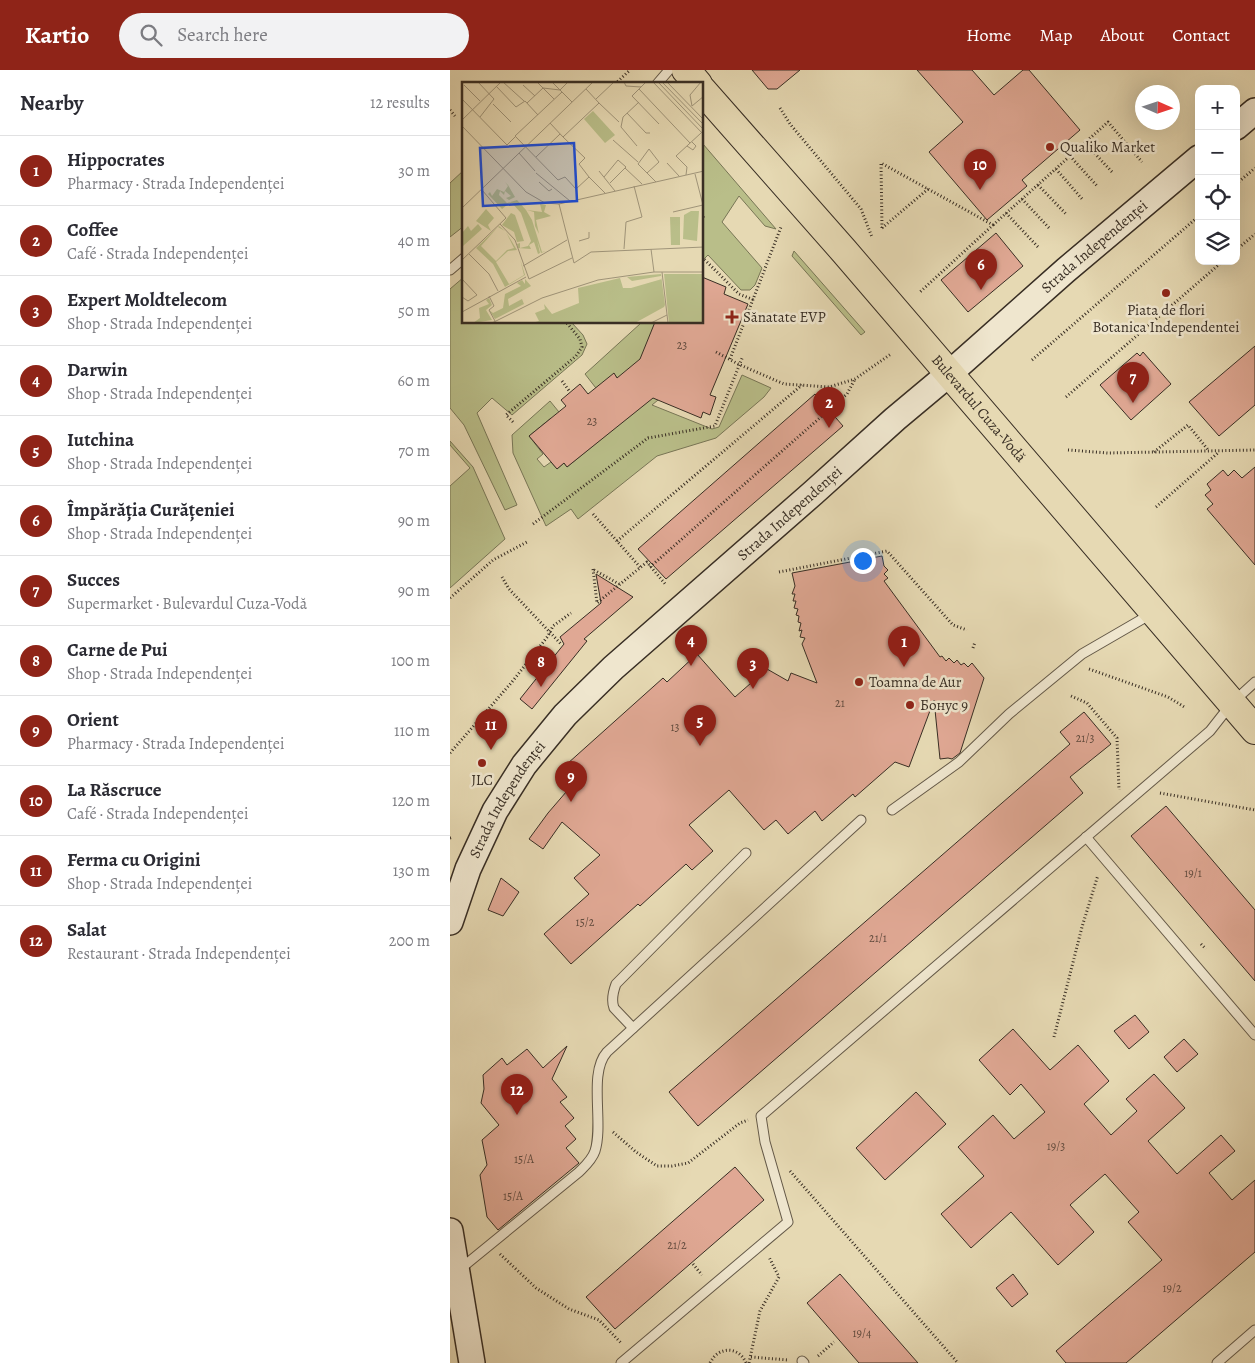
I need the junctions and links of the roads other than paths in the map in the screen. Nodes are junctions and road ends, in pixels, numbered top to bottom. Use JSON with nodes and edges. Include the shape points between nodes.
{"nodes":[{"id":1,"x":668,"y":70,"type":"edge"},
{"id":2,"x":686,"y":70,"type":"edge"},
{"id":3,"x":659,"y":82,"type":"edge"},
{"id":4,"x":696,"y":82,"type":"edge"},
{"id":5,"x":704,"y":92,"type":"edge"},
{"id":6,"x":1255,"y":111,"type":"edge"},
{"id":7,"x":1240,"y":124,"type":"edge"},
{"id":8,"x":1195,"y":161,"type":"edge"},
{"id":9,"x":462,"y":260,"type":"edge"},
{"id":10,"x":450,"y":270,"type":"edge"},
{"id":11,"x":950,"y":373,"type":"junction"},
{"id":12,"x":1153,"y":612,"type":"junction"},
{"id":13,"x":1255,"y":682,"type":"edge"},
{"id":14,"x":1232,"y":702,"type":"junction"},
{"id":15,"x":1255,"y":730,"type":"edge"},
{"id":16,"x":892,"y":810,"type":"dead end"},
{"id":17,"x":861,"y":820,"type":"dead end"},
{"id":18,"x":1086,"y":837,"type":"junction"},
{"id":19,"x":746,"y":853,"type":"dead end"},
{"id":20,"x":450,"y":922,"type":"edge"},
{"id":21,"x":633,"y":1028,"type":"junction"},
{"id":22,"x":1255,"y":1035,"type":"edge"},
{"id":23,"x":450,"y":1231,"type":"edge"},
{"id":24,"x":457,"y":1271,"type":"junction"},
{"id":25,"x":1255,"y":1330,"type":"edge"},
{"id":26,"x":472,"y":1363,"type":"edge"},
{"id":27,"x":622,"y":1363,"type":"edge"},
{"id":28,"x":1217,"y":1363,"type":"edge"}],
"edges":[{"from":1,"to":3,"type":"lane"},
{"from":2,"to":4,"type":"main road"},
{"from":5,"to":11,"type":"main road","name":"Bulevardul Cuza-Vodă"},
{"from":6,"to":7,"type":"main road"},
{"from":8,"to":11,"type":"main road","name":"Strada Independenței"},
{"from":9,"to":10,"type":"lane"},
{"from":11,"to":12,"type":"main road","name":"Bulevardul Cuza-Vodă"},
{"from":11,"to":20,"type":"main road","name":"Strada Independenței","via":[[613,668],[565,714],[524,765],[495,811],[468,869]]},
{"from":12,"to":14,"type":"main road","name":"Bulevardul Cuza-Vodă"},
{"from":12,"to":16,"type":"lane","via":[[1082,654],[1009,714],[959,762]]},
{"from":13,"to":14,"type":"lane"},
{"from":14,"to":15,"type":"main road","name":"Bulevardul Cuza-Vodă"},
{"from":14,"to":18,"type":"lane","via":[[1210,731]]},
{"from":17,"to":21,"type":"lane"},
{"from":18,"to":22,"type":"lane"},
{"from":18,"to":27,"type":"lane","via":[[760,1116],[788,1222]]},
{"from":19,"to":21,"type":"lane","via":[[616,984],[612,1004]]},
{"from":21,"to":24,"type":"lane","via":[[602,1058],[595,1151],[586,1166]]},
{"from":23,"to":24,"type":"main road"},
{"from":24,"to":26,"type":"main road"},
{"from":25,"to":28,"type":"lane"}]}
